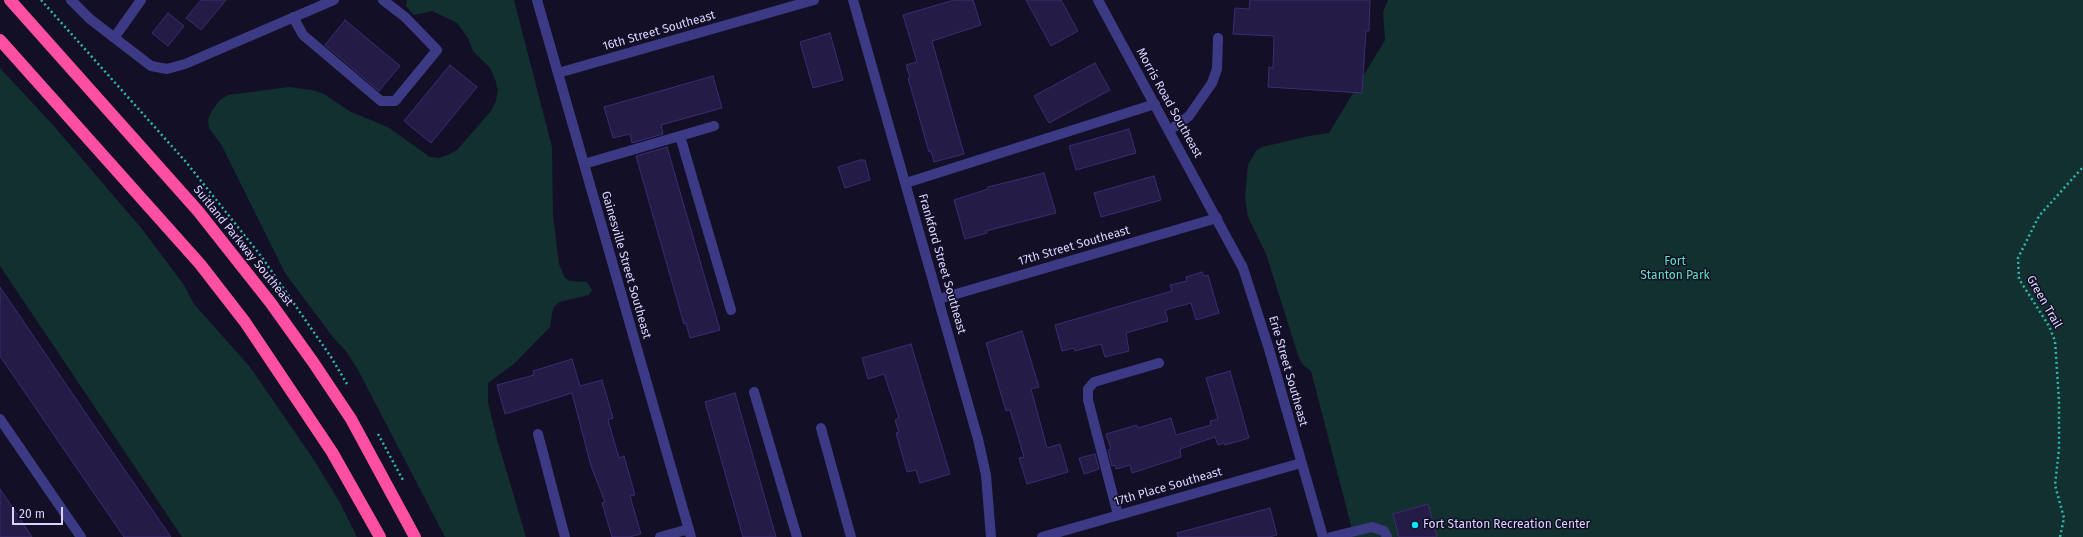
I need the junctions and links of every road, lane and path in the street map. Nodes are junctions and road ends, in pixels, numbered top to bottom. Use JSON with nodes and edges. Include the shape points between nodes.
{"nodes":[{"id":1,"x":10,"y":0,"type":"edge"},
{"id":2,"x":71,"y":0,"type":"edge"},
{"id":3,"x":141,"y":0,"type":"edge"},
{"id":4,"x":334,"y":0,"type":"edge"},
{"id":5,"x":383,"y":0,"type":"edge"},
{"id":6,"x":537,"y":0,"type":"edge"},
{"id":7,"x":814,"y":0,"type":"edge"},
{"id":8,"x":853,"y":0,"type":"edge"},
{"id":9,"x":1098,"y":0,"type":"edge"},
{"id":10,"x":793,"y":3,"type":"edge"},
{"id":11,"x":293,"y":17,"type":"junction"},
{"id":12,"x":114,"y":38,"type":"junction"},
{"id":13,"x":1218,"y":38,"type":"dead end"},
{"id":14,"x":0,"y":40,"type":"edge"},
{"id":15,"x":558,"y":73,"type":"junction"},
{"id":16,"x":1155,"y":104,"type":"junction"},
{"id":17,"x":714,"y":126,"type":"dead end"},
{"id":18,"x":1170,"y":130,"type":"junction"},
{"id":19,"x":680,"y":136,"type":"junction"},
{"id":20,"x":584,"y":164,"type":"junction"},
{"id":21,"x":2083,"y":167,"type":"edge"},
{"id":22,"x":906,"y":183,"type":"junction"},
{"id":23,"x":1217,"y":218,"type":"junction"},
{"id":24,"x":939,"y":299,"type":"junction"},
{"id":25,"x":731,"y":310,"type":"dead end"},
{"id":26,"x":1159,"y":363,"type":"dead end"},
{"id":27,"x":754,"y":392,"type":"dead end"},
{"id":28,"x":0,"y":419,"type":"edge"},
{"id":29,"x":821,"y":428,"type":"dead end"},
{"id":30,"x":538,"y":434,"type":"dead end"},
{"id":31,"x":1301,"y":463,"type":"junction"},
{"id":32,"x":1118,"y":515,"type":"junction"},
{"id":33,"x":690,"y":533,"type":"edge"},
{"id":34,"x":81,"y":537,"type":"edge"},
{"id":35,"x":380,"y":537,"type":"edge"},
{"id":36,"x":415,"y":537,"type":"edge"},
{"id":37,"x":565,"y":537,"type":"edge"},
{"id":38,"x":660,"y":537,"type":"edge"},
{"id":39,"x":797,"y":537,"type":"edge"},
{"id":40,"x":851,"y":537,"type":"edge"},
{"id":41,"x":991,"y":537,"type":"edge"},
{"id":42,"x":1042,"y":537,"type":"edge"},
{"id":43,"x":1323,"y":537,"type":"edge"},
{"id":44,"x":1331,"y":537,"type":"edge"},
{"id":45,"x":1387,"y":537,"type":"edge"},
{"id":46,"x":2060,"y":537,"type":"edge"}],
"edges":[{"from":1,"to":36,"type":"highway","name":"Suitland Parkway Southeast","via":[[198,210],[270,302],[350,419]]},
{"from":2,"to":12,"type":"street"},
{"from":3,"to":12,"type":"street"},
{"from":4,"to":11,"type":"street"},
{"from":5,"to":11,"type":"street","via":[[437,50],[395,101],[381,101],[303,35]]},
{"from":6,"to":15,"type":"street","name":"Gainesville Street Southeast"},
{"from":7,"to":10,"type":"street","name":"16th Street Southeast"},
{"from":8,"to":22,"type":"street","name":"Frankford Street Southeast"},
{"from":9,"to":16,"type":"street","name":"Morris Road Southeast"},
{"from":10,"to":15,"type":"street","name":"16th Street Southeast"},
{"from":11,"to":12,"type":"street","via":[[168,69],[152,66]]},
{"from":13,"to":18,"type":"street","via":[[1217,69],[1212,83],[1189,116]]},
{"from":14,"to":35,"type":"highway","via":[[187,249],[245,322],[313,422],[351,483]]},
{"from":15,"to":20,"type":"street","name":"Gainesville Street Southeast"},
{"from":16,"to":18,"type":"street","name":"Morris Road Southeast"},
{"from":16,"to":22,"type":"street"},
{"from":17,"to":19,"type":"street"},
{"from":18,"to":23,"type":"street","name":"Morris Road Southeast"},
{"from":19,"to":20,"type":"street"},
{"from":19,"to":25,"type":"street"},
{"from":20,"to":33,"type":"street","name":"Gainesville Street Southeast"},
{"from":21,"to":46,"type":"path","name":"Green Trail","via":[[2039,216],[2018,258],[2019,279],[2049,326],[2055,341],[2059,449],[2055,485],[2064,518]]},
{"from":22,"to":24,"type":"street","name":"Frankford Street Southeast"},
{"from":23,"to":24,"type":"street","name":"17th Street Southeast"},
{"from":23,"to":31,"type":"street","name":"Erie Street Southeast","via":[[1247,280]]},
{"from":24,"to":41,"type":"street","name":"Frankford Street Southeast","via":[[986,475]]},
{"from":26,"to":32,"type":"street","via":[[1094,382],[1088,389],[1088,400]]},
{"from":27,"to":39,"type":"street"},
{"from":28,"to":34,"type":"street"},
{"from":29,"to":40,"type":"street"},
{"from":30,"to":37,"type":"street"},
{"from":31,"to":32,"type":"street","name":"17th Place Southeast"},
{"from":31,"to":43,"type":"street","name":"Erie Street Southeast"},
{"from":32,"to":42,"type":"street","name":"17th Place Southeast"},
{"from":33,"to":38,"type":"street"},
{"from":44,"to":45,"type":"street","via":[[1372,527],[1384,531]]}]}
